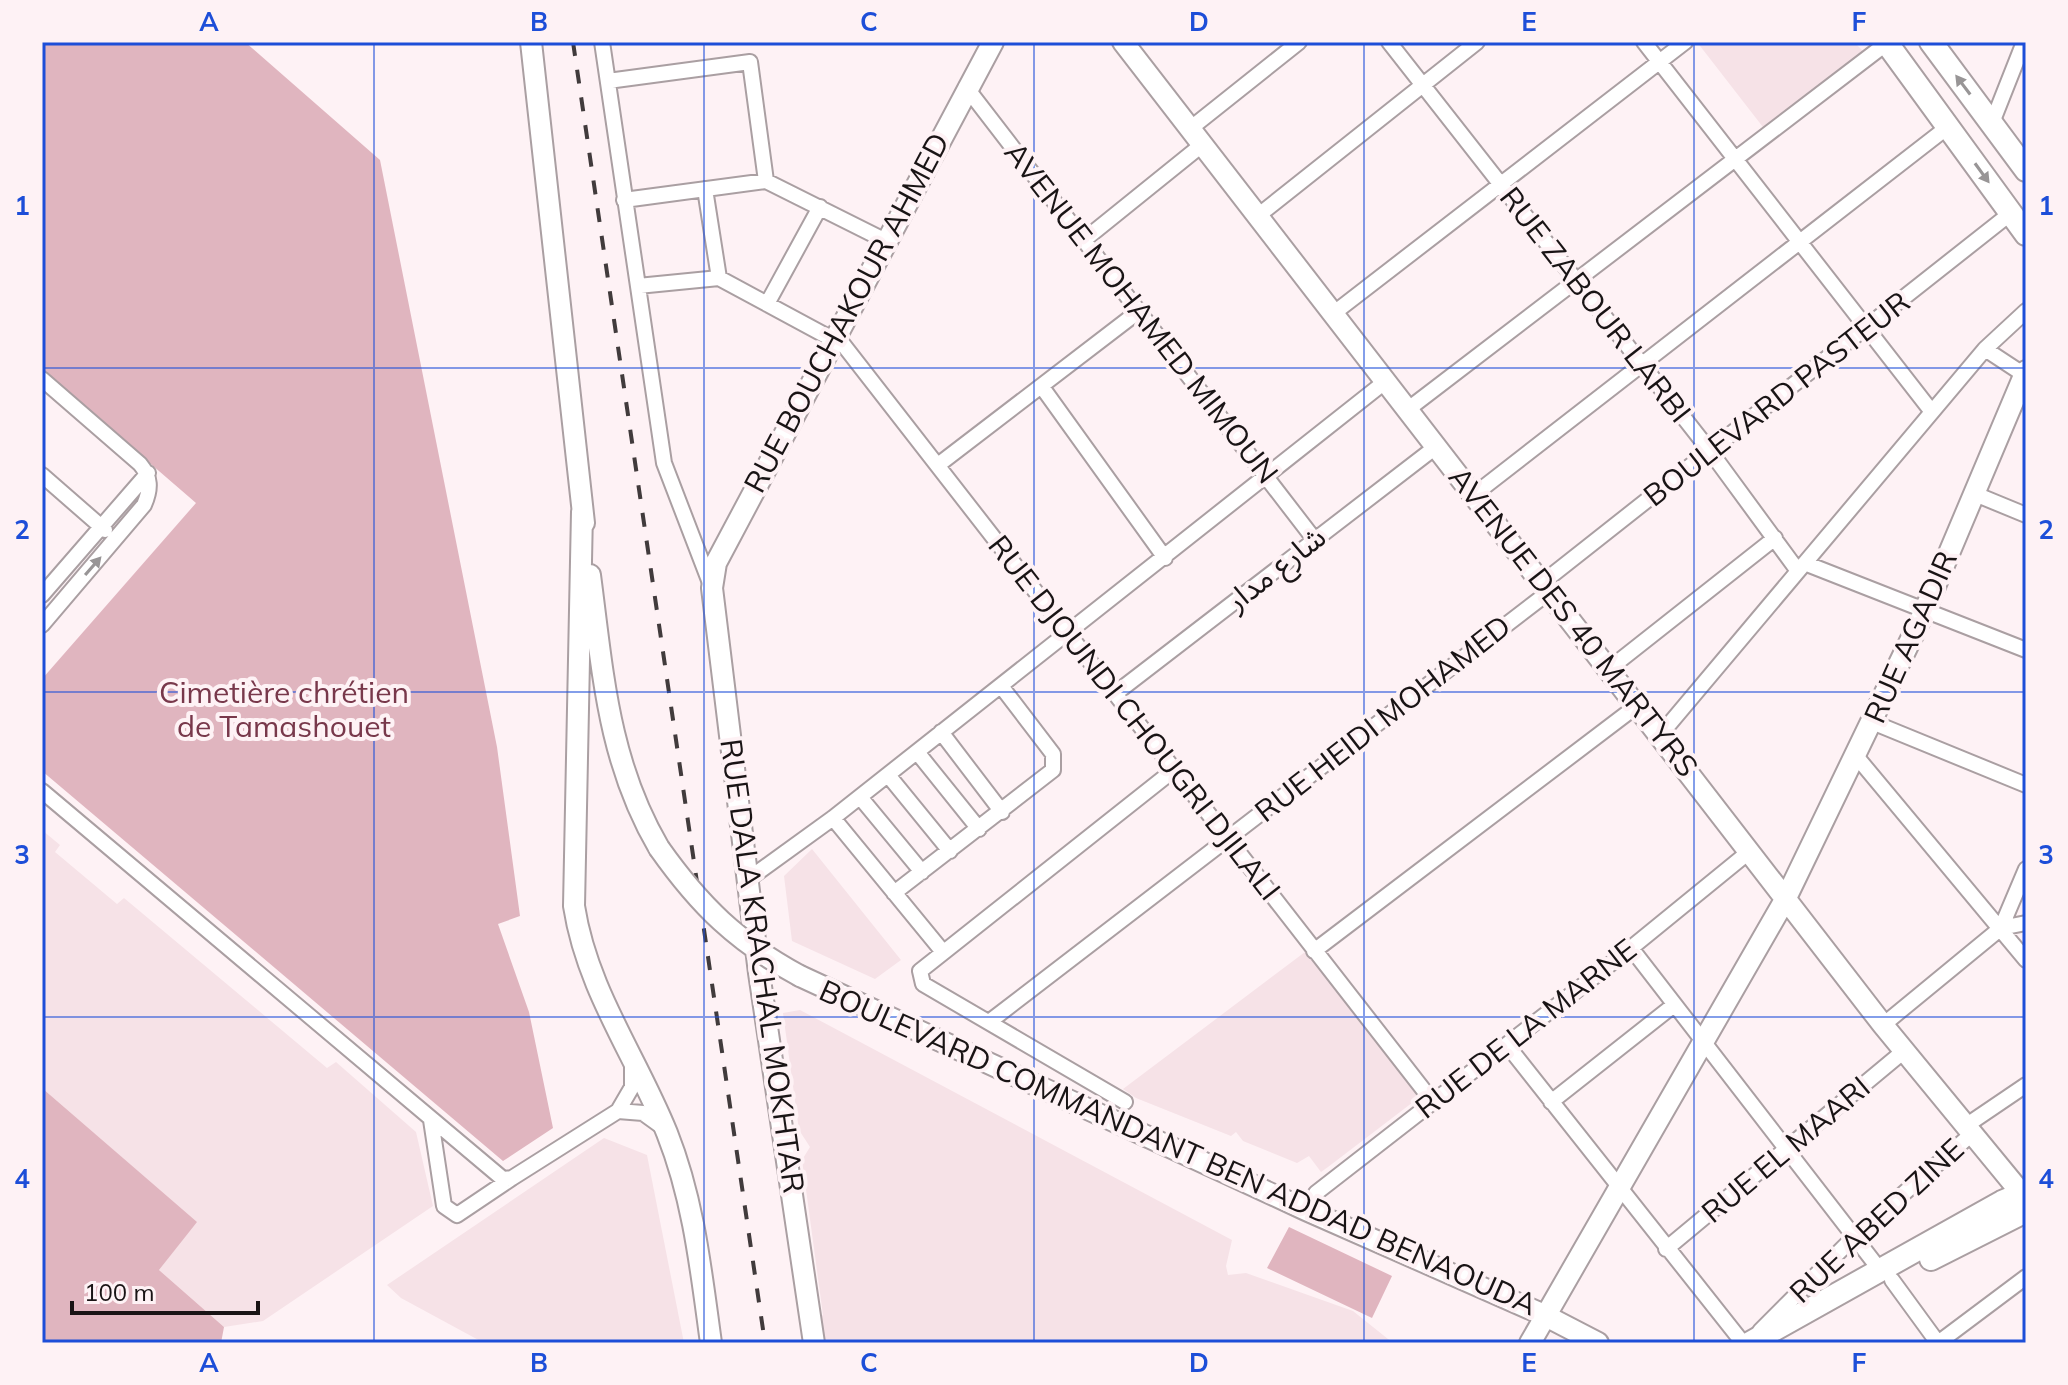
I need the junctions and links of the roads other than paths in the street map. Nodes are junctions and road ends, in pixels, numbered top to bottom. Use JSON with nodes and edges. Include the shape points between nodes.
{"nodes":[{"id":1,"x":531,"y":42,"type":"edge"},
{"id":2,"x":602,"y":42,"type":"edge"},
{"id":3,"x":993,"y":42,"type":"edge"},
{"id":4,"x":1123,"y":42,"type":"edge"},
{"id":5,"x":1299,"y":42,"type":"edge"},
{"id":6,"x":1389,"y":42,"type":"edge"},
{"id":7,"x":1477,"y":42,"type":"edge"},
{"id":8,"x":1644,"y":42,"type":"edge"},
{"id":9,"x":1685,"y":42,"type":"edge"},
{"id":10,"x":1875,"y":42,"type":"edge"},
{"id":11,"x":1887,"y":42,"type":"edge"},
{"id":12,"x":1931,"y":42,"type":"edge"},
{"id":13,"x":2024,"y":42,"type":"edge"},
{"id":14,"x":1659,"y":62,"type":"junction"},
{"id":15,"x":608,"y":81,"type":"junction"},
{"id":16,"x":1422,"y":85,"type":"junction"},
{"id":17,"x":966,"y":87,"type":"junction"},
{"id":18,"x":1992,"y":123,"type":"junction"},
{"id":19,"x":1949,"y":126,"type":"junction"},
{"id":20,"x":1197,"y":136,"type":"junction"},
{"id":21,"x":1736,"y":160,"type":"junction"},
{"id":22,"x":2026,"y":170,"type":"edge"},
{"id":23,"x":766,"y":181,"type":"junction"},
{"id":24,"x":1500,"y":184,"type":"junction"},
{"id":25,"x":705,"y":189,"type":"junction"},
{"id":26,"x":624,"y":200,"type":"junction"},
{"id":27,"x":820,"y":207,"type":"junction"},
{"id":28,"x":2011,"y":213,"type":"junction"},
{"id":29,"x":1259,"y":215,"type":"junction"},
{"id":30,"x":2026,"y":234,"type":"edge"},
{"id":31,"x":1084,"y":240,"type":"junction"},
{"id":32,"x":886,"y":241,"type":"junction"},
{"id":33,"x":1799,"y":242,"type":"junction"},
{"id":34,"x":719,"y":278,"type":"junction"},
{"id":35,"x":1577,"y":282,"type":"junction"},
{"id":36,"x":638,"y":286,"type":"junction"},
{"id":37,"x":767,"y":304,"type":"junction"},
{"id":38,"x":1139,"y":311,"type":"junction"},
{"id":39,"x":2026,"y":311,"type":"edge"},
{"id":40,"x":1334,"y":313,"type":"junction"},
{"id":41,"x":1867,"y":329,"type":"junction"},
{"id":42,"x":834,"y":336,"type":"junction"},
{"id":43,"x":1985,"y":349,"type":"junction"},
{"id":44,"x":1641,"y":363,"type":"junction"},
{"id":45,"x":2025,"y":375,"type":"edge"},
{"id":46,"x":42,"y":379,"type":"edge"},
{"id":47,"x":1386,"y":381,"type":"junction"},
{"id":48,"x":1042,"y":387,"type":"junction"},
{"id":49,"x":1407,"y":410,"type":"junction"},
{"id":50,"x":1932,"y":412,"type":"junction"},
{"id":51,"x":1437,"y":446,"type":"junction"},
{"id":52,"x":1710,"y":451,"type":"junction"},
{"id":53,"x":938,"y":465,"type":"junction"},
{"id":54,"x":148,"y":473,"type":"junction"},
{"id":55,"x":42,"y":475,"type":"edge"},
{"id":56,"x":1268,"y":477,"type":"junction"},
{"id":57,"x":1475,"y":494,"type":"junction"},
{"id":58,"x":1975,"y":494,"type":"junction"},
{"id":59,"x":582,"y":512,"type":"junction"},
{"id":60,"x":2026,"y":515,"type":"edge"},
{"id":61,"x":100,"y":526,"type":"junction"},
{"id":62,"x":1775,"y":538,"type":"junction"},
{"id":63,"x":116,"y":539,"type":"junction"},
{"id":64,"x":1314,"y":539,"type":"junction"},
{"id":65,"x":1165,"y":558,"type":"junction"},
{"id":66,"x":1802,"y":567,"type":"junction"},
{"id":67,"x":712,"y":588,"type":"junction"},
{"id":68,"x":1545,"y":588,"type":"junction"},
{"id":69,"x":42,"y":595,"type":"edge"},
{"id":70,"x":1925,"y":610,"type":"junction"},
{"id":71,"x":44,"y":619,"type":"edge"},
{"id":72,"x":1070,"y":633,"type":"junction"},
{"id":73,"x":2026,"y":650,"type":"edge"},
{"id":74,"x":1609,"y":669,"type":"junction"},
{"id":75,"x":1001,"y":686,"type":"junction"},
{"id":76,"x":1116,"y":693,"type":"junction"},
{"id":77,"x":1638,"y":705,"type":"junction"},
{"id":78,"x":1872,"y":722,"type":"junction"},
{"id":79,"x":941,"y":732,"type":"junction"},
{"id":80,"x":1661,"y":734,"type":"junction"},
{"id":81,"x":917,"y":752,"type":"junction"},
{"id":82,"x":1856,"y":756,"type":"junction"},
{"id":83,"x":1175,"y":769,"type":"junction"},
{"id":84,"x":888,"y":775,"type":"junction"},
{"id":85,"x":2026,"y":785,"type":"edge"},
{"id":86,"x":42,"y":791,"type":"edge"},
{"id":87,"x":860,"y":797,"type":"junction"},
{"id":88,"x":1002,"y":812,"type":"junction"},
{"id":89,"x":833,"y":818,"type":"junction"},
{"id":90,"x":979,"y":829,"type":"junction"},
{"id":91,"x":1229,"y":837,"type":"junction"},
{"id":92,"x":950,"y":851,"type":"junction"},
{"id":93,"x":1750,"y":851,"type":"junction"},
{"id":94,"x":2026,"y":869,"type":"edge"},
{"id":95,"x":922,"y":872,"type":"junction"},
{"id":96,"x":750,"y":878,"type":"junction"},
{"id":97,"x":894,"y":893,"type":"junction"},
{"id":98,"x":1786,"y":898,"type":"junction"},
{"id":99,"x":2026,"y":923,"type":"edge"},
{"id":100,"x":2001,"y":928,"type":"junction"},
{"id":101,"x":1631,"y":948,"type":"junction"},
{"id":102,"x":1314,"y":951,"type":"junction"},
{"id":103,"x":943,"y":952,"type":"junction"},
{"id":104,"x":2026,"y":960,"type":"edge"},
{"id":105,"x":1674,"y":1005,"type":"junction"},
{"id":106,"x":989,"y":1022,"type":"junction"},
{"id":107,"x":1883,"y":1025,"type":"junction"},
{"id":108,"x":1700,"y":1041,"type":"junction"},
{"id":109,"x":1507,"y":1045,"type":"junction"},
{"id":110,"x":1904,"y":1051,"type":"junction"},
{"id":111,"x":632,"y":1063,"type":"junction"},
{"id":112,"x":2026,"y":1085,"type":"edge"},
{"id":113,"x":1125,"y":1102,"type":"dead end"},
{"id":114,"x":1433,"y":1102,"type":"junction"},
{"id":115,"x":1551,"y":1102,"type":"junction"},
{"id":116,"x":618,"y":1111,"type":"junction"},
{"id":117,"x":431,"y":1120,"type":"junction"},
{"id":118,"x":665,"y":1129,"type":"junction"},
{"id":119,"x":1970,"y":1129,"type":"junction"},
{"id":120,"x":1789,"y":1150,"type":"junction"},
{"id":121,"x":512,"y":1178,"type":"junction"},
{"id":122,"x":1617,"y":1189,"type":"junction"},
{"id":123,"x":2025,"y":1199,"type":"edge"},
{"id":124,"x":1306,"y":1210,"type":"junction"},
{"id":125,"x":1856,"y":1235,"type":"junction"},
{"id":126,"x":1666,"y":1249,"type":"junction"},
{"id":127,"x":1886,"y":1275,"type":"junction"},
{"id":128,"x":2026,"y":1277,"type":"edge"},
{"id":129,"x":1544,"y":1315,"type":"junction"},
{"id":130,"x":711,"y":1343,"type":"edge"},
{"id":131,"x":814,"y":1343,"type":"edge"},
{"id":132,"x":1530,"y":1343,"type":"edge"},
{"id":133,"x":1598,"y":1343,"type":"edge"},
{"id":134,"x":1747,"y":1343,"type":"edge"},
{"id":135,"x":1780,"y":1343,"type":"edge"},
{"id":136,"x":1938,"y":1343,"type":"edge"}],
"edges":[{"from":1,"to":59,"type":"street"},
{"from":2,"to":15,"type":"street"},
{"from":3,"to":17,"type":"street","name":"RUE BOUCHAKOUR AHMED"},
{"from":4,"to":20,"type":"street","name":"AVENUE DES 40 MARTYRS"},
{"from":5,"to":20,"type":"street"},
{"from":6,"to":16,"type":"street","name":"RUE ZABOUR LARBI"},
{"from":7,"to":16,"type":"street"},
{"from":8,"to":14,"type":"street"},
{"from":9,"to":14,"type":"street"},
{"from":10,"to":11,"type":"street"},
{"from":11,"to":19,"type":"main road"},
{"from":11,"to":21,"type":"street"},
{"from":18,"to":12,"type":"main road","one_way":true},
{"from":13,"to":18,"type":"street"},
{"from":14,"to":21,"type":"street"},
{"from":14,"to":24,"type":"street"},
{"from":15,"to":23,"type":"street","via":[[750,62]]},
{"from":15,"to":26,"type":"street"},
{"from":16,"to":24,"type":"street","name":"RUE ZABOUR LARBI"},
{"from":16,"to":29,"type":"street"},
{"from":17,"to":31,"type":"street","name":"AVENUE MOHAMED MIMOUN"},
{"from":17,"to":32,"type":"street","name":"RUE BOUCHAKOUR AHMED"},
{"from":18,"to":22,"type":"main road"},
{"from":19,"to":28,"type":"main road","one_way":true},
{"from":19,"to":33,"type":"street"},
{"from":20,"to":29,"type":"street","name":"AVENUE DES 40 MARTYRS"},
{"from":20,"to":31,"type":"street"},
{"from":21,"to":33,"type":"street"},
{"from":21,"to":35,"type":"street"},
{"from":23,"to":25,"type":"street"},
{"from":23,"to":27,"type":"street"},
{"from":24,"to":35,"type":"street","name":"RUE ZABOUR LARBI"},
{"from":24,"to":40,"type":"street"},
{"from":25,"to":26,"type":"street"},
{"from":25,"to":34,"type":"street"},
{"from":26,"to":36,"type":"street"},
{"from":27,"to":32,"type":"street"},
{"from":27,"to":37,"type":"street"},
{"from":28,"to":30,"type":"main road"},
{"from":28,"to":41,"type":"street","name":"BOULEVARD PASTEUR"},
{"from":29,"to":40,"type":"street","name":"AVENUE DES 40 MARTYRS"},
{"from":31,"to":38,"type":"street","name":"AVENUE MOHAMED MIMOUN"},
{"from":32,"to":42,"type":"street","name":"RUE BOUCHAKOUR AHMED"},
{"from":33,"to":41,"type":"street"},
{"from":33,"to":44,"type":"street"},
{"from":34,"to":36,"type":"street"},
{"from":34,"to":37,"type":"street"},
{"from":35,"to":44,"type":"street","name":"RUE ZABOUR LARBI"},
{"from":35,"to":49,"type":"street"},
{"from":36,"to":67,"type":"street","via":[[664,463]]},
{"from":37,"to":42,"type":"street"},
{"from":38,"to":48,"type":"street"},
{"from":38,"to":56,"type":"street","name":"AVENUE MOHAMED MIMOUN"},
{"from":39,"to":43,"type":"street"},
{"from":40,"to":47,"type":"street","name":"AVENUE DES 40 MARTYRS"},
{"from":41,"to":50,"type":"street"},
{"from":41,"to":52,"type":"street","name":"BOULEVARD PASTEUR"},
{"from":42,"to":53,"type":"street","name":"RUE DJOUNDI CHOUGRI DJILALI"},
{"from":42,"to":67,"type":"street","name":"RUE BOUCHAKOUR AHMED","via":[[716,563]]},
{"from":43,"to":45,"type":"street"},
{"from":43,"to":50,"type":"street"},
{"from":44,"to":52,"type":"street","name":"RUE ZABOUR LARBI"},
{"from":44,"to":57,"type":"street"},
{"from":45,"to":58,"type":"street","name":"RUE AGADIR"},
{"from":46,"to":54,"type":"street"},
{"from":47,"to":49,"type":"street","name":"AVENUE DES 40 MARTYRS"},
{"from":47,"to":56,"type":"street"},
{"from":48,"to":53,"type":"street"},
{"from":48,"to":65,"type":"street"},
{"from":49,"to":51,"type":"street","name":"AVENUE DES 40 MARTYRS"},
{"from":50,"to":66,"type":"street"},
{"from":51,"to":57,"type":"street","name":"AVENUE DES 40 MARTYRS"},
{"from":51,"to":64,"type":"street","name":"شارع مدار"},
{"from":52,"to":62,"type":"street","name":"RUE ZABOUR LARBI"},
{"from":52,"to":68,"type":"street","name":"BOULEVARD PASTEUR"},
{"from":53,"to":72,"type":"street","name":"RUE DJOUNDI CHOUGRI DJILALI"},
{"from":54,"to":61,"type":"street"},
{"from":54,"to":63,"type":"street","via":[[144,505]]},
{"from":55,"to":61,"type":"street"},
{"from":56,"to":64,"type":"street","name":"AVENUE MOHAMED MIMOUN"},
{"from":56,"to":65,"type":"street"},
{"from":57,"to":68,"type":"street","name":"AVENUE DES 40 MARTYRS"},
{"from":58,"to":60,"type":"street"},
{"from":58,"to":70,"type":"street","name":"RUE AGADIR"},
{"from":59,"to":111,"type":"street","via":[[574,906],[580,945]]},
{"from":59,"to":124,"type":"street","name":"BOULEVARD COMMANDANT BEN ADDAD BENAOUDA","bridge":true,"via":[[616,751],[636,808],[685,884],[731,933],[800,976]]},
{"from":61,"to":63,"type":"street"},
{"from":61,"to":69,"type":"street"},
{"from":62,"to":66,"type":"street","name":"RUE ZABOUR LARBI"},
{"from":62,"to":74,"type":"street"},
{"from":71,"to":63,"type":"street","one_way":true},
{"from":64,"to":76,"type":"street","name":"شارع مدار"},
{"from":65,"to":72,"type":"street"},
{"from":66,"to":70,"type":"street"},
{"from":66,"to":80,"type":"street"},
{"from":67,"to":96,"type":"street","name":"RUE DALA KRACHAL MOKHTAR"},
{"from":68,"to":74,"type":"street","name":"AVENUE DES 40 MARTYRS"},
{"from":68,"to":91,"type":"street","name":"RUE HEIDI MOHAMED"},
{"from":70,"to":73,"type":"street"},
{"from":70,"to":78,"type":"street","name":"RUE AGADIR"},
{"from":72,"to":75,"type":"street"},
{"from":72,"to":76,"type":"street","name":"RUE DJOUNDI CHOUGRI DJILALI"},
{"from":74,"to":77,"type":"street","name":"AVENUE DES 40 MARTYRS"},
{"from":75,"to":79,"type":"street"},
{"from":75,"to":88,"type":"street","via":[[1053,754],[1055,765],[1050,775]]},
{"from":76,"to":83,"type":"street","name":"RUE DJOUNDI CHOUGRI DJILALI"},
{"from":77,"to":80,"type":"street","name":"AVENUE DES 40 MARTYRS"},
{"from":77,"to":102,"type":"street"},
{"from":78,"to":82,"type":"street","name":"RUE AGADIR"},
{"from":78,"to":85,"type":"street"},
{"from":79,"to":81,"type":"street"},
{"from":79,"to":88,"type":"street"},
{"from":80,"to":93,"type":"street","name":"AVENUE DES 40 MARTYRS"},
{"from":81,"to":84,"type":"street"},
{"from":81,"to":90,"type":"street"},
{"from":82,"to":98,"type":"street","name":"RUE AGADIR"},
{"from":82,"to":100,"type":"street"},
{"from":83,"to":91,"type":"street","name":"RUE DJOUNDI CHOUGRI DJILALI"},
{"from":83,"to":103,"type":"street"},
{"from":84,"to":87,"type":"street"},
{"from":84,"to":92,"type":"street"},
{"from":86,"to":117,"type":"street"},
{"from":87,"to":89,"type":"street"},
{"from":87,"to":95,"type":"street"},
{"from":88,"to":90,"type":"street"},
{"from":89,"to":96,"type":"street"},
{"from":89,"to":97,"type":"street"},
{"from":90,"to":92,"type":"street"},
{"from":91,"to":102,"type":"street","name":"RUE DJOUNDI CHOUGRI DJILALI"},
{"from":91,"to":106,"type":"street","name":"RUE HEIDI MOHAMED"},
{"from":92,"to":95,"type":"street"},
{"from":93,"to":98,"type":"street","name":"AVENUE DES 40 MARTYRS"},
{"from":93,"to":101,"type":"street","name":"RUE DE LA MARNE"},
{"from":94,"to":100,"type":"street"},
{"from":95,"to":97,"type":"street"},
{"from":96,"to":131,"type":"street","name":"RUE DALA KRACHAL MOKHTAR","via":[[759,973]]},
{"from":97,"to":103,"type":"street"},
{"from":98,"to":107,"type":"street","name":"AVENUE DES 40 MARTYRS"},
{"from":98,"to":108,"type":"street","name":"RUE AGADIR"},
{"from":99,"to":100,"type":"street"},
{"from":100,"to":104,"type":"street"},
{"from":100,"to":107,"type":"street"},
{"from":101,"to":105,"type":"street"},
{"from":101,"to":109,"type":"street","name":"RUE DE LA MARNE"},
{"from":102,"to":114,"type":"street","name":"RUE DJOUNDI CHOUGRI DJILALI"},
{"from":103,"to":106,"type":"street","via":[[920,971],[923,984]]},
{"from":105,"to":108,"type":"street"},
{"from":105,"to":115,"type":"street"},
{"from":106,"to":113,"type":"street"},
{"from":107,"to":110,"type":"street","name":"AVENUE DES 40 MARTYRS"},
{"from":108,"to":120,"type":"street"},
{"from":108,"to":122,"type":"street","name":"RUE AGADIR"},
{"from":109,"to":114,"type":"street","name":"RUE DE LA MARNE"},
{"from":109,"to":115,"type":"street"},
{"from":110,"to":119,"type":"street","name":"AVENUE DES 40 MARTYRS"},
{"from":110,"to":120,"type":"street","name":"RUE EL MAARI"},
{"from":111,"to":116,"type":"street","via":[[632,1087]]},
{"from":111,"to":118,"type":"street"},
{"from":112,"to":119,"type":"street","name":"RUE ABED ZINE"},
{"from":114,"to":124,"type":"street","name":"RUE DE LA MARNE","via":[[1316,1193]]},
{"from":115,"to":122,"type":"street"},
{"from":116,"to":118,"type":"street","via":[[643,1113]]},
{"from":116,"to":121,"type":"street"},
{"from":117,"to":121,"type":"street","via":[[495,1175]]},
{"from":117,"to":121,"type":"street","via":[[444,1206],[450,1214],[457,1215]]},
{"from":118,"to":130,"type":"street","via":[[692,1206]]},
{"from":119,"to":123,"type":"street","name":"AVENUE DES 40 MARTYRS"},
{"from":119,"to":125,"type":"street","name":"RUE ABED ZINE"},
{"from":120,"to":125,"type":"street"},
{"from":120,"to":126,"type":"street","name":"RUE EL MAARI"},
{"from":122,"to":126,"type":"street"},
{"from":122,"to":129,"type":"street","name":"RUE AGADIR"},
{"from":123,"to":127,"type":"main road"},
{"from":124,"to":129,"type":"street","name":"BOULEVARD COMMANDANT BEN ADDAD BENAOUDA"},
{"from":125,"to":127,"type":"street"},
{"from":125,"to":134,"type":"street","name":"RUE ABED ZINE"},
{"from":126,"to":134,"type":"street"},
{"from":127,"to":134,"type":"main road"},
{"from":127,"to":135,"type":"main road"},
{"from":127,"to":136,"type":"street"},
{"from":128,"to":136,"type":"street"},
{"from":129,"to":132,"type":"street","name":"RUE AGADIR"},
{"from":129,"to":133,"type":"street","name":"BOULEVARD COMMANDANT BEN ADDAD BENAOUDA"}]}
